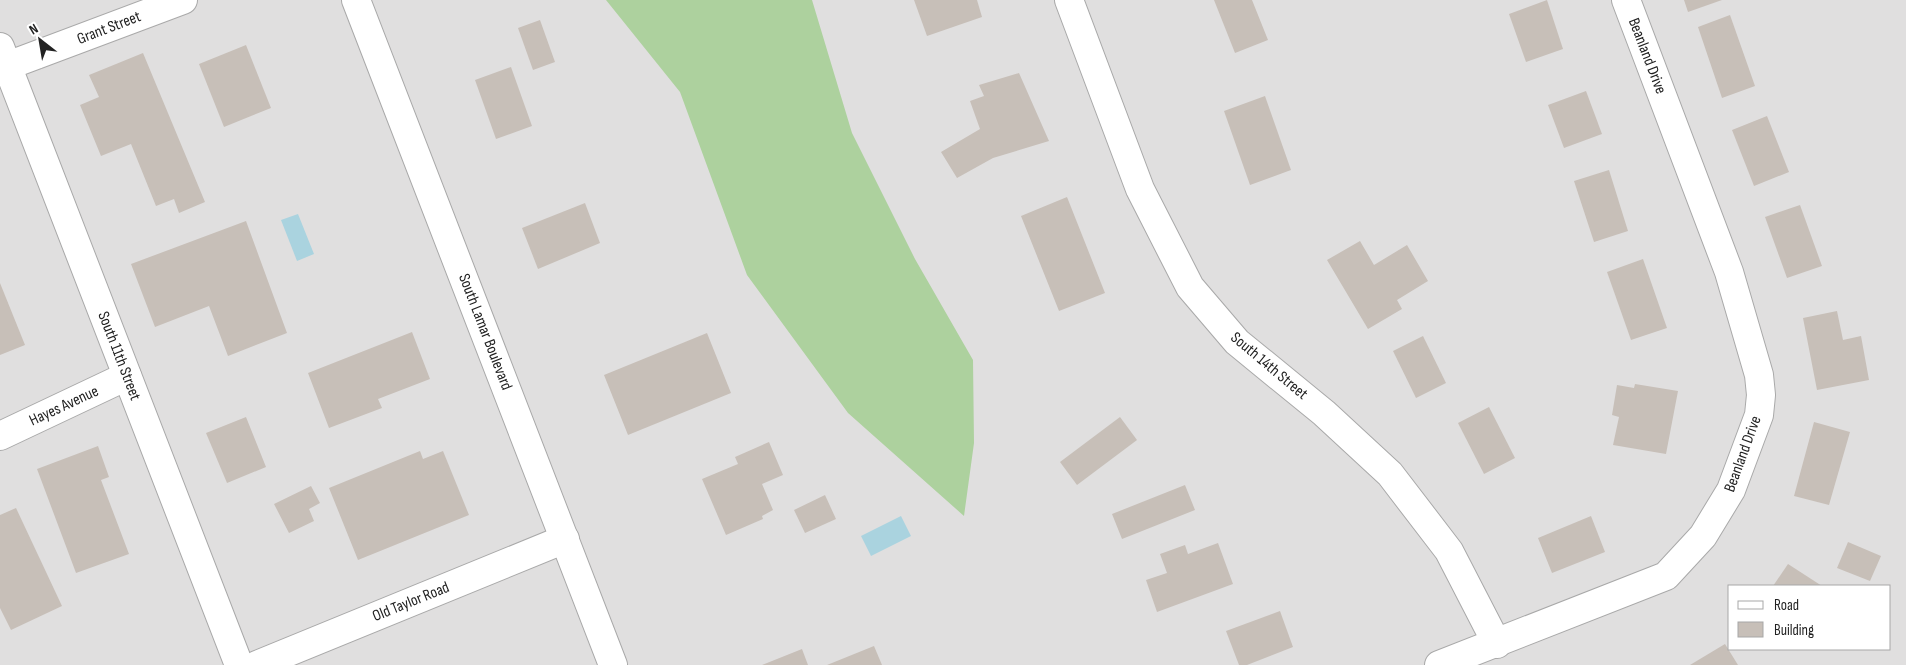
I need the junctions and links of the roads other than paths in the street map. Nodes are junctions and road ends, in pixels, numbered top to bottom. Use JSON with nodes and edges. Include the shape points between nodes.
{"nodes":[{"id":1,"x":183,"y":0,"type":"edge"},
{"id":2,"x":356,"y":0,"type":"edge"},
{"id":3,"x":1069,"y":0,"type":"edge"},
{"id":4,"x":1626,"y":0,"type":"edge"},
{"id":5,"x":4,"y":57,"type":"edge"},
{"id":6,"x":127,"y":376,"type":"junction"},
{"id":7,"x":0,"y":436,"type":"edge"},
{"id":8,"x":565,"y":539,"type":"junction"},
{"id":9,"x":1496,"y":644,"type":"junction"},
{"id":10,"x":239,"y":665,"type":"edge"},
{"id":11,"x":257,"y":665,"type":"edge"},
{"id":12,"x":613,"y":665,"type":"edge"},
{"id":13,"x":1439,"y":665,"type":"edge"}],
"edges":[{"from":1,"to":5,"type":"street","name":"Grant Street"},
{"from":2,"to":8,"type":"street","name":"South Lamar Boulevard"},
{"from":3,"to":9,"type":"street","name":"South 14th Street","via":[[1140,189],[1190,287],[1237,342],[1324,413],[1390,474],[1449,552]]},
{"from":4,"to":9,"type":"street","name":"Beanland Drive","via":[[1729,272],[1759,375],[1759,415],[1731,490],[1704,536],[1666,576]]},
{"from":5,"to":6,"type":"street","name":"South 11th Street"},
{"from":6,"to":7,"type":"street","name":"Hayes Avenue"},
{"from":6,"to":10,"type":"street","name":"South 11th Street"},
{"from":8,"to":11,"type":"street","name":"Old Taylor Road"},
{"from":8,"to":12,"type":"street","name":"South Lamar Boulevard"},
{"from":9,"to":13,"type":"street","name":"Beanland Drive"}]}
